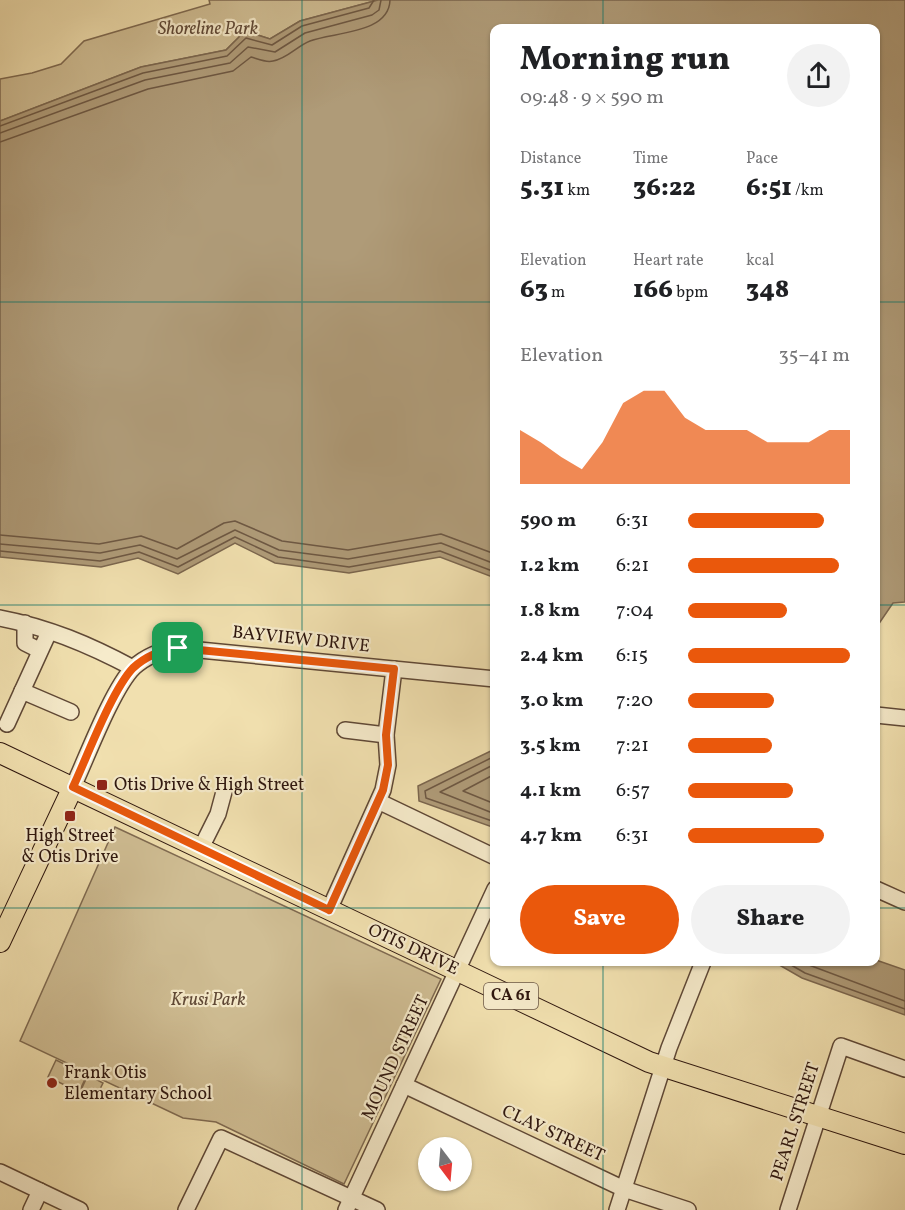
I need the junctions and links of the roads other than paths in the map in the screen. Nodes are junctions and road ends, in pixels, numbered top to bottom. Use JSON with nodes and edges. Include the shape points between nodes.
{"nodes":[{"id":1,"x":0,"y":618,"type":"edge"},
{"id":2,"x":25,"y":622,"type":"junction"},
{"id":3,"x":49,"y":632,"type":"junction"},
{"id":4,"x":39,"y":650,"type":"junction"},
{"id":5,"x":133,"y":668,"type":"junction"},
{"id":6,"x":394,"y":669,"type":"junction"},
{"id":7,"x":490,"y":679,"type":"edge"},
{"id":8,"x":22,"y":691,"type":"junction"},
{"id":9,"x":71,"y":712,"type":"dead end"},
{"id":10,"x":880,"y":715,"type":"edge"},
{"id":11,"x":905,"y":718,"type":"edge"},
{"id":12,"x":7,"y":724,"type":"dead end"},
{"id":13,"x":345,"y":730,"type":"dead end"},
{"id":14,"x":386,"y":735,"type":"junction"},
{"id":15,"x":0,"y":753,"type":"edge"},
{"id":16,"x":73,"y":787,"type":"junction"},
{"id":17,"x":225,"y":788,"type":"dead end"},
{"id":18,"x":380,"y":802,"type":"junction"},
{"id":19,"x":201,"y":848,"type":"junction"},
{"id":20,"x":490,"y":855,"type":"edge"},
{"id":21,"x":880,"y":890,"type":"edge"},
{"id":22,"x":490,"y":900,"type":"edge"},
{"id":23,"x":905,"y":902,"type":"edge"},
{"id":24,"x":329,"y":910,"type":"junction"},
{"id":25,"x":0,"y":942,"type":"edge"},
{"id":26,"x":700,"y":966,"type":"edge"},
{"id":27,"x":458,"y":971,"type":"junction"},
{"id":28,"x":663,"y":1066,"type":"junction"},
{"id":29,"x":905,"y":1069,"type":"edge"},
{"id":30,"x":404,"y":1085,"type":"junction"},
{"id":31,"x":818,"y":1116,"type":"junction"},
{"id":32,"x":905,"y":1144,"type":"edge"},
{"id":33,"x":0,"y":1172,"type":"edge"},
{"id":34,"x":624,"y":1189,"type":"junction"},
{"id":35,"x":40,"y":1191,"type":"junction"},
{"id":36,"x":348,"y":1204,"type":"edge"},
{"id":37,"x":31,"y":1210,"type":"edge"},
{"id":38,"x":80,"y":1210,"type":"edge"},
{"id":39,"x":186,"y":1210,"type":"edge"},
{"id":40,"x":377,"y":1210,"type":"edge"},
{"id":41,"x":617,"y":1210,"type":"edge"},
{"id":42,"x":688,"y":1210,"type":"edge"},
{"id":43,"x":788,"y":1210,"type":"edge"}],
"edges":[{"from":1,"to":2,"type":"street"},
{"from":2,"to":3,"type":"street"},
{"from":2,"to":4,"type":"street","via":[[25,643]]},
{"from":3,"to":4,"type":"street"},
{"from":3,"to":5,"type":"street","via":[[81,641]]},
{"from":4,"to":8,"type":"street"},
{"from":5,"to":6,"type":"street","name":"BAYVIEW DRIVE","via":[[161,651],[178,648]]},
{"from":5,"to":16,"type":"street","name":"BAYVIEW DRIVE","via":[[118,691]]},
{"from":6,"to":7,"type":"street","name":"BAYVIEW DRIVE"},
{"from":6,"to":14,"type":"street"},
{"from":8,"to":9,"type":"street"},
{"from":8,"to":12,"type":"street"},
{"from":10,"to":11,"type":"street"},
{"from":13,"to":14,"type":"street"},
{"from":14,"to":18,"type":"street","via":[[387,778]]},
{"from":15,"to":16,"type":"main road","name":"OTIS DRIVE","number":"CA 61"},
{"from":16,"to":19,"type":"main road","name":"OTIS DRIVE","number":"CA 61"},
{"from":16,"to":25,"type":"main road"},
{"from":17,"to":19,"type":"street","via":[[218,814]]},
{"from":18,"to":20,"type":"street"},
{"from":18,"to":24,"type":"street"},
{"from":19,"to":24,"type":"main road","name":"OTIS DRIVE","number":"CA 61"},
{"from":21,"to":23,"type":"street"},
{"from":22,"to":27,"type":"street","name":"MOUND STREET"},
{"from":24,"to":27,"type":"main road","name":"OTIS DRIVE","number":"CA 61"},
{"from":26,"to":28,"type":"street"},
{"from":27,"to":28,"type":"main road","name":"OTIS DRIVE","number":"CA 61"},
{"from":27,"to":30,"type":"street","name":"MOUND STREET"},
{"from":28,"to":31,"type":"main road","name":"OTIS DRIVE","number":"CA 61"},
{"from":28,"to":34,"type":"street"},
{"from":29,"to":31,"type":"street","name":"PEARL STREET","via":[[841,1046]]},
{"from":30,"to":34,"type":"street","name":"CLAY STREET"},
{"from":30,"to":36,"type":"street","name":"MOUND STREET"},
{"from":31,"to":32,"type":"main road","name":"OTIS DRIVE","number":"CA 61"},
{"from":31,"to":43,"type":"street","name":"PEARL STREET"},
{"from":33,"to":35,"type":"street"},
{"from":34,"to":41,"type":"street"},
{"from":34,"to":42,"type":"street","name":"CLAY STREET"},
{"from":35,"to":37,"type":"street"},
{"from":35,"to":38,"type":"street"},
{"from":36,"to":39,"type":"street","via":[[221,1138]]},
{"from":36,"to":40,"type":"street"}]}
